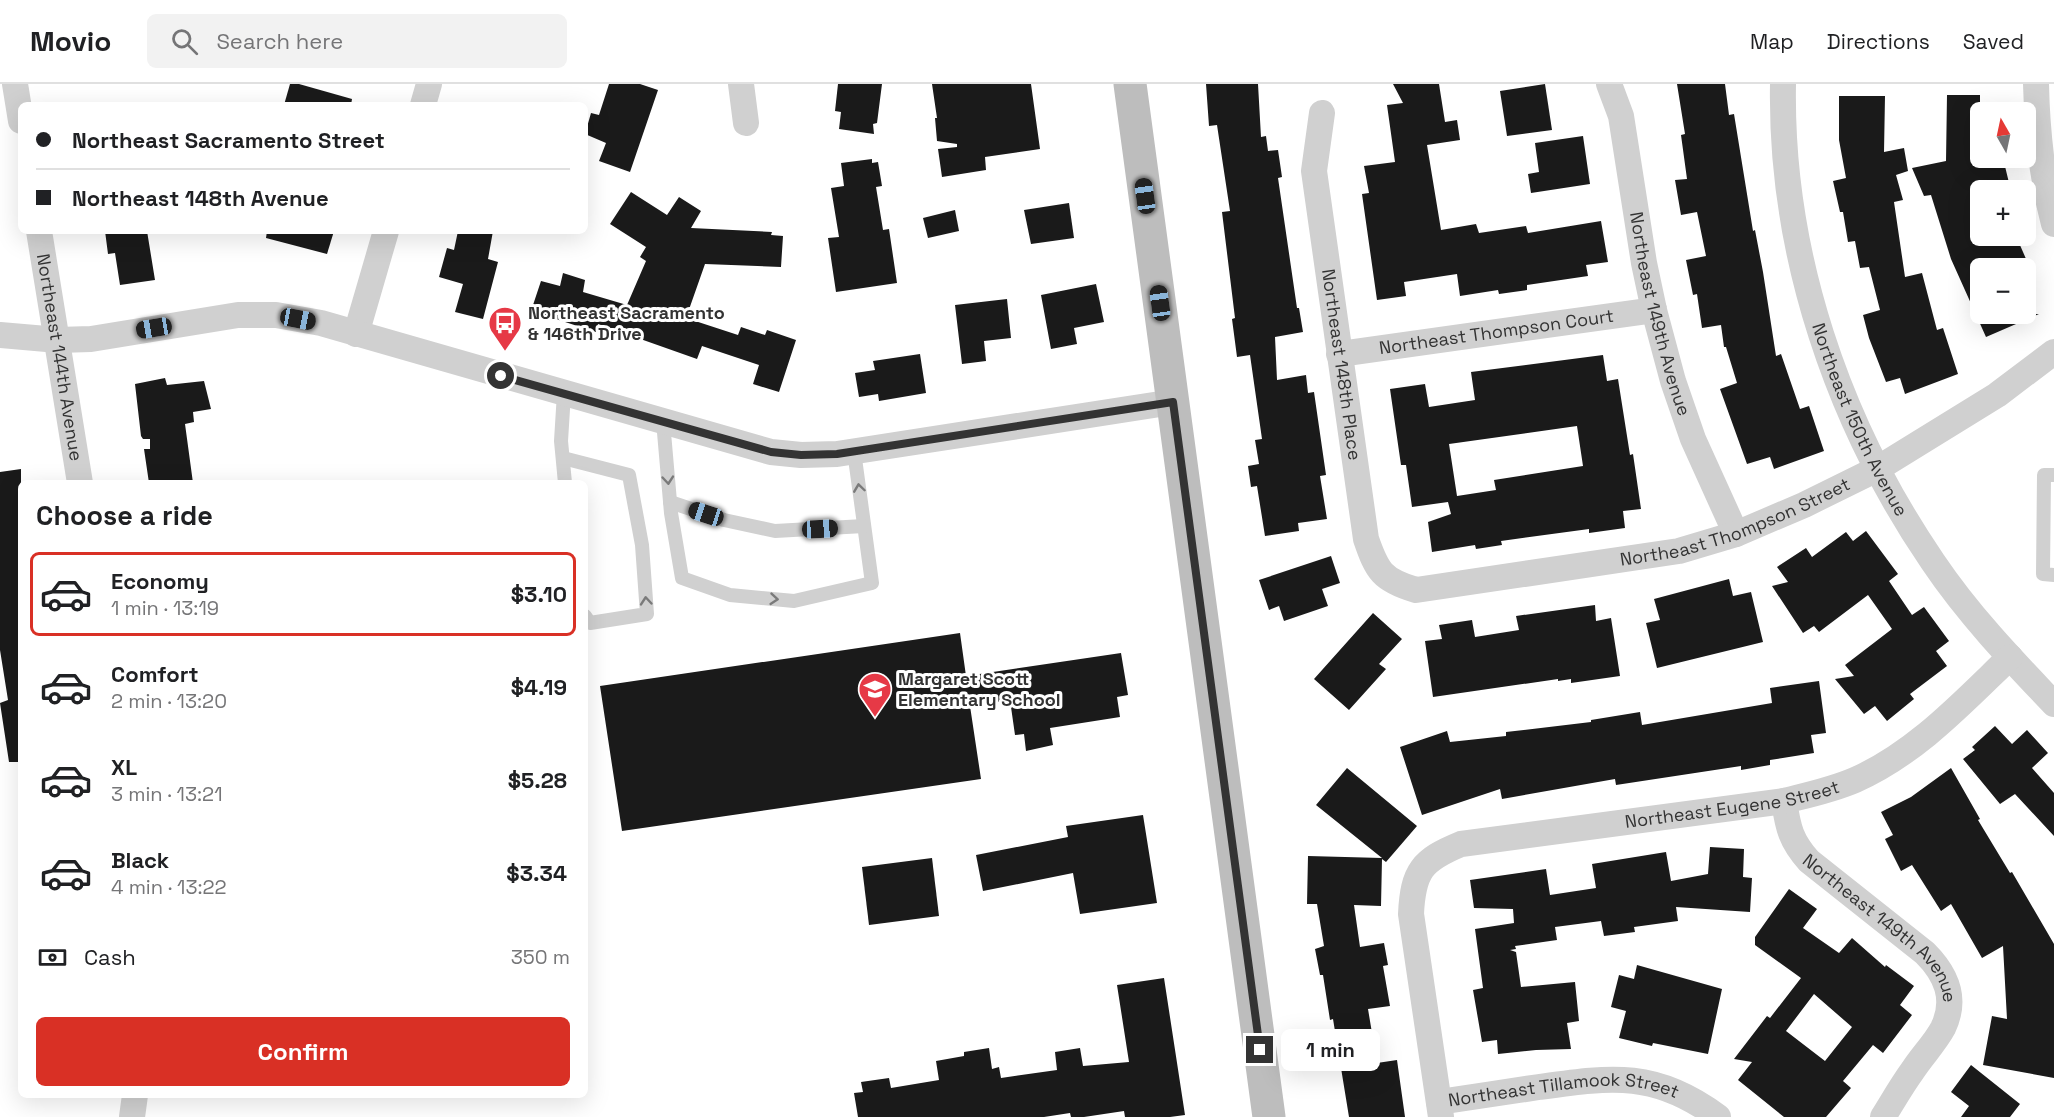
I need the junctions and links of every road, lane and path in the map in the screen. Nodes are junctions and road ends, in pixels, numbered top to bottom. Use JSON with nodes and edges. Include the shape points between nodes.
{"nodes":[{"id":1,"x":15,"y":84,"type":"edge"},
{"id":2,"x":429,"y":84,"type":"edge"},
{"id":3,"x":741,"y":84,"type":"edge"},
{"id":4,"x":1130,"y":84,"type":"edge"},
{"id":5,"x":1609,"y":84,"type":"edge"},
{"id":6,"x":1783,"y":84,"type":"edge"},
{"id":7,"x":2036,"y":84,"type":"edge"},
{"id":8,"x":18,"y":102,"type":"edge"},
{"id":9,"x":424,"y":102,"type":"edge"},
{"id":10,"x":1322,"y":113,"type":"dead end"},
{"id":11,"x":746,"y":123,"type":"dead end"},
{"id":12,"x":2054,"y":224,"type":"edge"},
{"id":13,"x":40,"y":234,"type":"edge"},
{"id":14,"x":385,"y":234,"type":"edge"},
{"id":15,"x":1654,"y":310,"type":"junction"},
{"id":16,"x":356,"y":334,"type":"junction"},
{"id":17,"x":0,"y":335,"type":"edge"},
{"id":18,"x":58,"y":340,"type":"junction"},
{"id":19,"x":2054,"y":352,"type":"edge"},
{"id":20,"x":1339,"y":354,"type":"junction"},
{"id":21,"x":564,"y":393,"type":"junction"},
{"id":22,"x":1173,"y":402,"type":"junction"},
{"id":23,"x":663,"y":421,"type":"junction"},
{"id":24,"x":854,"y":451,"type":"junction"},
{"id":25,"x":563,"y":458,"type":"junction"},
{"id":26,"x":1877,"y":469,"type":"junction"},
{"id":27,"x":2054,"y":475,"type":"edge"},
{"id":28,"x":80,"y":480,"type":"edge"},
{"id":29,"x":565,"y":480,"type":"edge"},
{"id":30,"x":670,"y":502,"type":"junction"},
{"id":31,"x":864,"y":526,"type":"junction"},
{"id":32,"x":1736,"y":534,"type":"junction"},
{"id":33,"x":2054,"y":575,"type":"edge"},
{"id":34,"x":1416,"y":590,"type":"joint"},
{"id":35,"x":588,"y":620,"type":"edge"},
{"id":36,"x":2010,"y":657,"type":"junction"},
{"id":37,"x":2054,"y":704,"type":"edge"},
{"id":38,"x":1784,"y":801,"type":"junction"},
{"id":39,"x":135,"y":1098,"type":"edge"},
{"id":40,"x":1440,"y":1109,"type":"edge"},
{"id":41,"x":132,"y":1117,"type":"edge"},
{"id":42,"x":1269,"y":1117,"type":"edge"},
{"id":43,"x":1718,"y":1117,"type":"edge"},
{"id":44,"x":1883,"y":1117,"type":"edge"}],
"edges":[{"from":1,"to":8,"type":"street"},
{"from":2,"to":9,"type":"street"},
{"from":3,"to":11,"type":"street"},
{"from":4,"to":22,"type":"main road"},
{"from":5,"to":15,"type":"street","name":"Northeast 149th Avenue","via":[[1621,116]]},
{"from":6,"to":26,"type":"street","name":"Northeast 150th Avenue","via":[[1786,162],[1807,282],[1827,355]]},
{"from":7,"to":12,"type":"street","via":[[2042,160]]},
{"from":10,"to":20,"type":"street","name":"Northeast 148th Place","via":[[1314,171]]},
{"from":13,"to":18,"type":"street","name":"Northeast 144th Avenue"},
{"from":14,"to":16,"type":"street"},
{"from":15,"to":20,"type":"street","name":"Northeast Thompson Court"},
{"from":15,"to":32,"type":"street","name":"Northeast 149th Avenue","via":[[1693,439]]},
{"from":16,"to":18,"type":"street","via":[[276,315],[238,315],[91,339]]},
{"from":16,"to":21,"type":"street"},
{"from":17,"to":18,"type":"street"},
{"from":18,"to":28,"type":"street","name":"Northeast 144th Avenue"},
{"from":19,"to":26,"type":"street","name":"Northeast Thompson Street","via":[[1997,395]]},
{"from":20,"to":34,"type":"street","name":"Northeast 148th Place","via":[[1366,539],[1374,565],[1394,584]]},
{"from":21,"to":23,"type":"street"},
{"from":21,"to":25,"type":"lane"},
{"from":22,"to":24,"type":"street"},
{"from":22,"to":42,"type":"main road"},
{"from":23,"to":24,"type":"street","via":[[771,452],[801,455]]},
{"from":23,"to":30,"type":"lane","one_way":true},
{"from":31,"to":24,"type":"lane","one_way":true},
{"from":25,"to":29,"type":"lane"},
{"from":35,"to":25,"type":"lane","one_way":true,"via":[[647,614],[642,545],[629,475]]},
{"from":26,"to":32,"type":"street","name":"Northeast Thompson Street"},
{"from":26,"to":36,"type":"street","name":"Northeast 150th Avenue","via":[[1934,564]]},
{"from":27,"to":33,"type":"lane","via":[[2044,475],[2043,574]]},
{"from":30,"to":31,"type":"lane","via":[[775,531]]},
{"from":30,"to":31,"type":"lane","one_way":true,"via":[[682,578],[730,595],[794,601],[872,583]]},
{"from":32,"to":34,"type":"street","name":"Northeast Thompson Street","via":[[1680,551]]},
{"from":36,"to":37,"type":"street","name":"Northeast 150th Avenue"},
{"from":36,"to":38,"type":"street","name":"Northeast Eugene Street","via":[[1935,728],[1894,759],[1824,792]]},
{"from":38,"to":40,"type":"street","name":"Northeast Eugene Street","via":[[1461,844],[1438,853],[1420,870],[1413,887],[1411,914]]},
{"from":38,"to":44,"type":"street","name":"Northeast 149th Avenue","via":[[1789,830],[1809,861],[1925,952],[1939,967],[1946,983],[1949,1003],[1943,1028]]},
{"from":39,"to":41,"type":"street"},
{"from":40,"to":43,"type":"street","name":"Northeast Tillamook Street","via":[[1588,1080],[1616,1079],[1672,1090]]}]}
